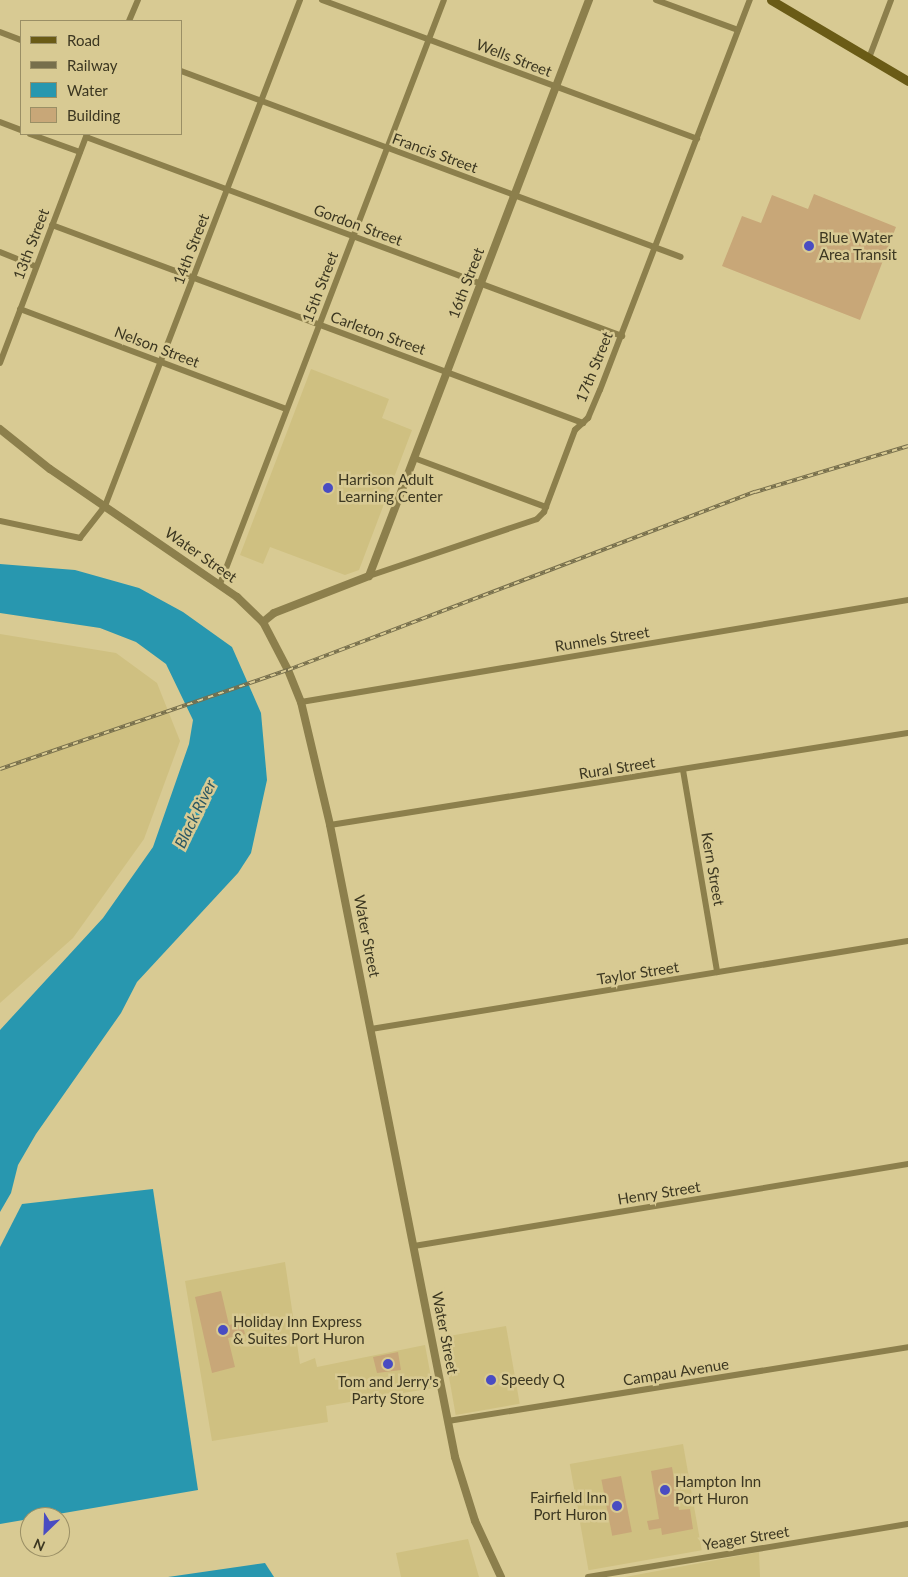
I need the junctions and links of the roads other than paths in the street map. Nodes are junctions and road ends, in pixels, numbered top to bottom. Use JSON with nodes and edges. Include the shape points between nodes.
{"nodes":[{"id":1,"x":138,"y":0,"type":"edge"},
{"id":2,"x":300,"y":0,"type":"edge"},
{"id":3,"x":322,"y":0,"type":"edge"},
{"id":4,"x":444,"y":0,"type":"edge"},
{"id":5,"x":589,"y":0,"type":"edge"},
{"id":6,"x":656,"y":0,"type":"edge"},
{"id":7,"x":750,"y":0,"type":"edge"},
{"id":8,"x":771,"y":0,"type":"edge"},
{"id":9,"x":891,"y":0,"type":"edge"},
{"id":10,"x":130,"y":20,"type":"edge"},
{"id":11,"x":738,"y":30,"type":"junction"},
{"id":12,"x":0,"y":32,"type":"edge"},
{"id":13,"x":20,"y":40,"type":"edge"},
{"id":14,"x":429,"y":40,"type":"junction"},
{"id":15,"x":869,"y":58,"type":"junction"},
{"id":16,"x":182,"y":71,"type":"edge"},
{"id":17,"x":908,"y":81,"type":"edge"},
{"id":18,"x":556,"y":88,"type":"junction"},
{"id":19,"x":262,"y":102,"type":"junction"},
{"id":20,"x":0,"y":122,"type":"edge"},
{"id":21,"x":20,"y":130,"type":"edge"},
{"id":22,"x":33,"y":135,"type":"edge"},
{"id":23,"x":86,"y":135,"type":"edge"},
{"id":24,"x":697,"y":139,"type":"junction"},
{"id":25,"x":387,"y":148,"type":"junction"},
{"id":26,"x":80,"y":152,"type":"junction"},
{"id":27,"x":227,"y":189,"type":"junction"},
{"id":28,"x":514,"y":196,"type":"junction"},
{"id":29,"x":52,"y":225,"type":"junction"},
{"id":30,"x":353,"y":236,"type":"junction"},
{"id":31,"x":655,"y":248,"type":"junction"},
{"id":32,"x":0,"y":252,"type":"edge"},
{"id":33,"x":681,"y":257,"type":"dead end"},
{"id":34,"x":35,"y":266,"type":"junction"},
{"id":35,"x":194,"y":278,"type":"junction"},
{"id":36,"x":481,"y":284,"type":"junction"},
{"id":37,"x":20,"y":309,"type":"junction"},
{"id":38,"x":319,"y":325,"type":"junction"},
{"id":39,"x":622,"y":336,"type":"junction"},
{"id":40,"x":2,"y":353,"type":"edge"},
{"id":41,"x":160,"y":362,"type":"junction"},
{"id":42,"x":0,"y":363,"type":"edge"},
{"id":43,"x":446,"y":372,"type":"junction"},
{"id":44,"x":286,"y":409,"type":"junction"},
{"id":45,"x":583,"y":423,"type":"junction"},
{"id":46,"x":0,"y":429,"type":"edge"},
{"id":47,"x":414,"y":458,"type":"junction"},
{"id":48,"x":105,"y":506,"type":"junction"},
{"id":49,"x":546,"y":507,"type":"junction"},
{"id":50,"x":0,"y":521,"type":"edge"},
{"id":51,"x":369,"y":576,"type":"junction"},
{"id":52,"x":220,"y":584,"type":"junction"},
{"id":53,"x":908,"y":600,"type":"edge"},
{"id":54,"x":263,"y":622,"type":"junction"},
{"id":55,"x":301,"y":702,"type":"junction"},
{"id":56,"x":908,"y":732,"type":"edge"},
{"id":57,"x":683,"y":770,"type":"junction"},
{"id":58,"x":330,"y":826,"type":"junction"},
{"id":59,"x":908,"y":941,"type":"edge"},
{"id":60,"x":717,"y":972,"type":"junction"},
{"id":61,"x":371,"y":1029,"type":"junction"},
{"id":62,"x":908,"y":1164,"type":"edge"},
{"id":63,"x":414,"y":1246,"type":"junction"},
{"id":64,"x":908,"y":1347,"type":"edge"},
{"id":65,"x":448,"y":1421,"type":"junction"},
{"id":66,"x":908,"y":1524,"type":"edge"},
{"id":67,"x":501,"y":1577,"type":"edge"},
{"id":68,"x":588,"y":1577,"type":"edge"}],
"edges":[{"from":1,"to":10,"type":"street"},
{"from":2,"to":19,"type":"street","name":"14th Street"},
{"from":3,"to":14,"type":"street","name":"Wells Street"},
{"from":4,"to":14,"type":"street","name":"15th Street"},
{"from":5,"to":18,"type":"street","name":"16th Street"},
{"from":6,"to":11,"type":"street"},
{"from":7,"to":11,"type":"street","name":"17th Street"},
{"from":8,"to":15,"type":"main road"},
{"from":9,"to":15,"type":"street"},
{"from":11,"to":24,"type":"street","name":"17th Street"},
{"from":12,"to":13,"type":"street"},
{"from":14,"to":18,"type":"street","name":"Wells Street"},
{"from":14,"to":25,"type":"street","name":"15th Street"},
{"from":15,"to":17,"type":"main road"},
{"from":16,"to":19,"type":"street","name":"Francis Street"},
{"from":18,"to":24,"type":"street","name":"Wells Street"},
{"from":18,"to":28,"type":"street","name":"16th Street"},
{"from":19,"to":25,"type":"street","name":"Francis Street"},
{"from":19,"to":27,"type":"street","name":"14th Street"},
{"from":20,"to":21,"type":"street"},
{"from":22,"to":26,"type":"street"},
{"from":23,"to":26,"type":"street","name":"13th Street"},
{"from":23,"to":27,"type":"street","name":"Gordon Street"},
{"from":24,"to":31,"type":"street","name":"17th Street"},
{"from":25,"to":28,"type":"street","name":"Francis Street"},
{"from":25,"to":30,"type":"street","name":"15th Street"},
{"from":26,"to":29,"type":"street","name":"13th Street"},
{"from":27,"to":30,"type":"street","name":"Gordon Street"},
{"from":27,"to":35,"type":"street","name":"14th Street"},
{"from":28,"to":31,"type":"street","name":"Francis Street"},
{"from":28,"to":36,"type":"street","name":"16th Street"},
{"from":29,"to":34,"type":"street","name":"13th Street"},
{"from":29,"to":35,"type":"street","name":"Carleton Street"},
{"from":30,"to":36,"type":"street","name":"Gordon Street"},
{"from":30,"to":38,"type":"street","name":"15th Street"},
{"from":31,"to":33,"type":"street","name":"Francis Street"},
{"from":31,"to":39,"type":"street","name":"17th Street"},
{"from":32,"to":34,"type":"street"},
{"from":34,"to":37,"type":"street","name":"13th Street"},
{"from":35,"to":38,"type":"street","name":"Carleton Street"},
{"from":35,"to":41,"type":"street","name":"14th Street"},
{"from":36,"to":39,"type":"street","name":"Gordon Street"},
{"from":36,"to":43,"type":"street","name":"16th Street"},
{"from":37,"to":40,"type":"street","name":"13th Street"},
{"from":37,"to":41,"type":"street","name":"Nelson Street"},
{"from":38,"to":43,"type":"street","name":"Carleton Street"},
{"from":38,"to":44,"type":"street","name":"15th Street"},
{"from":39,"to":45,"type":"street","name":"17th Street"},
{"from":40,"to":42,"type":"street","name":"13th Street"},
{"from":41,"to":44,"type":"street","name":"Nelson Street"},
{"from":41,"to":48,"type":"street","name":"14th Street"},
{"from":43,"to":45,"type":"street","name":"Carleton Street"},
{"from":43,"to":47,"type":"street","name":"16th Street"},
{"from":44,"to":52,"type":"street","name":"15th Street"},
{"from":45,"to":49,"type":"street","name":"17th Street","via":[[575,430]]},
{"from":46,"to":48,"type":"street","name":"Water Street"},
{"from":47,"to":49,"type":"street"},
{"from":47,"to":51,"type":"street","name":"16th Street"},
{"from":48,"to":50,"type":"street","name":"14th Street","via":[[80,538]]},
{"from":48,"to":52,"type":"street","name":"Water Street"},
{"from":49,"to":51,"type":"street","via":[[537,518]]},
{"from":51,"to":54,"type":"street","via":[[274,613]]},
{"from":52,"to":54,"type":"street","name":"Water Street"},
{"from":53,"to":55,"type":"street","name":"Runnels Street"},
{"from":54,"to":55,"type":"street","name":"Water Street"},
{"from":55,"to":58,"type":"street","name":"Water Street"},
{"from":56,"to":57,"type":"street","name":"Rural Street"},
{"from":57,"to":58,"type":"street","name":"Rural Street"},
{"from":57,"to":60,"type":"street","name":"Kern Street"},
{"from":58,"to":61,"type":"street","name":"Water Street"},
{"from":59,"to":60,"type":"street","name":"Taylor Street"},
{"from":60,"to":61,"type":"street","name":"Taylor Street"},
{"from":61,"to":63,"type":"street","name":"Water Street"},
{"from":62,"to":63,"type":"street","name":"Henry Street"},
{"from":63,"to":65,"type":"street","name":"Water Street"},
{"from":64,"to":65,"type":"street","name":"Campau Avenue"},
{"from":65,"to":67,"type":"street","name":"Water Street","via":[[467,1498]]},
{"from":66,"to":68,"type":"street","name":"Yeager Street"}]}
